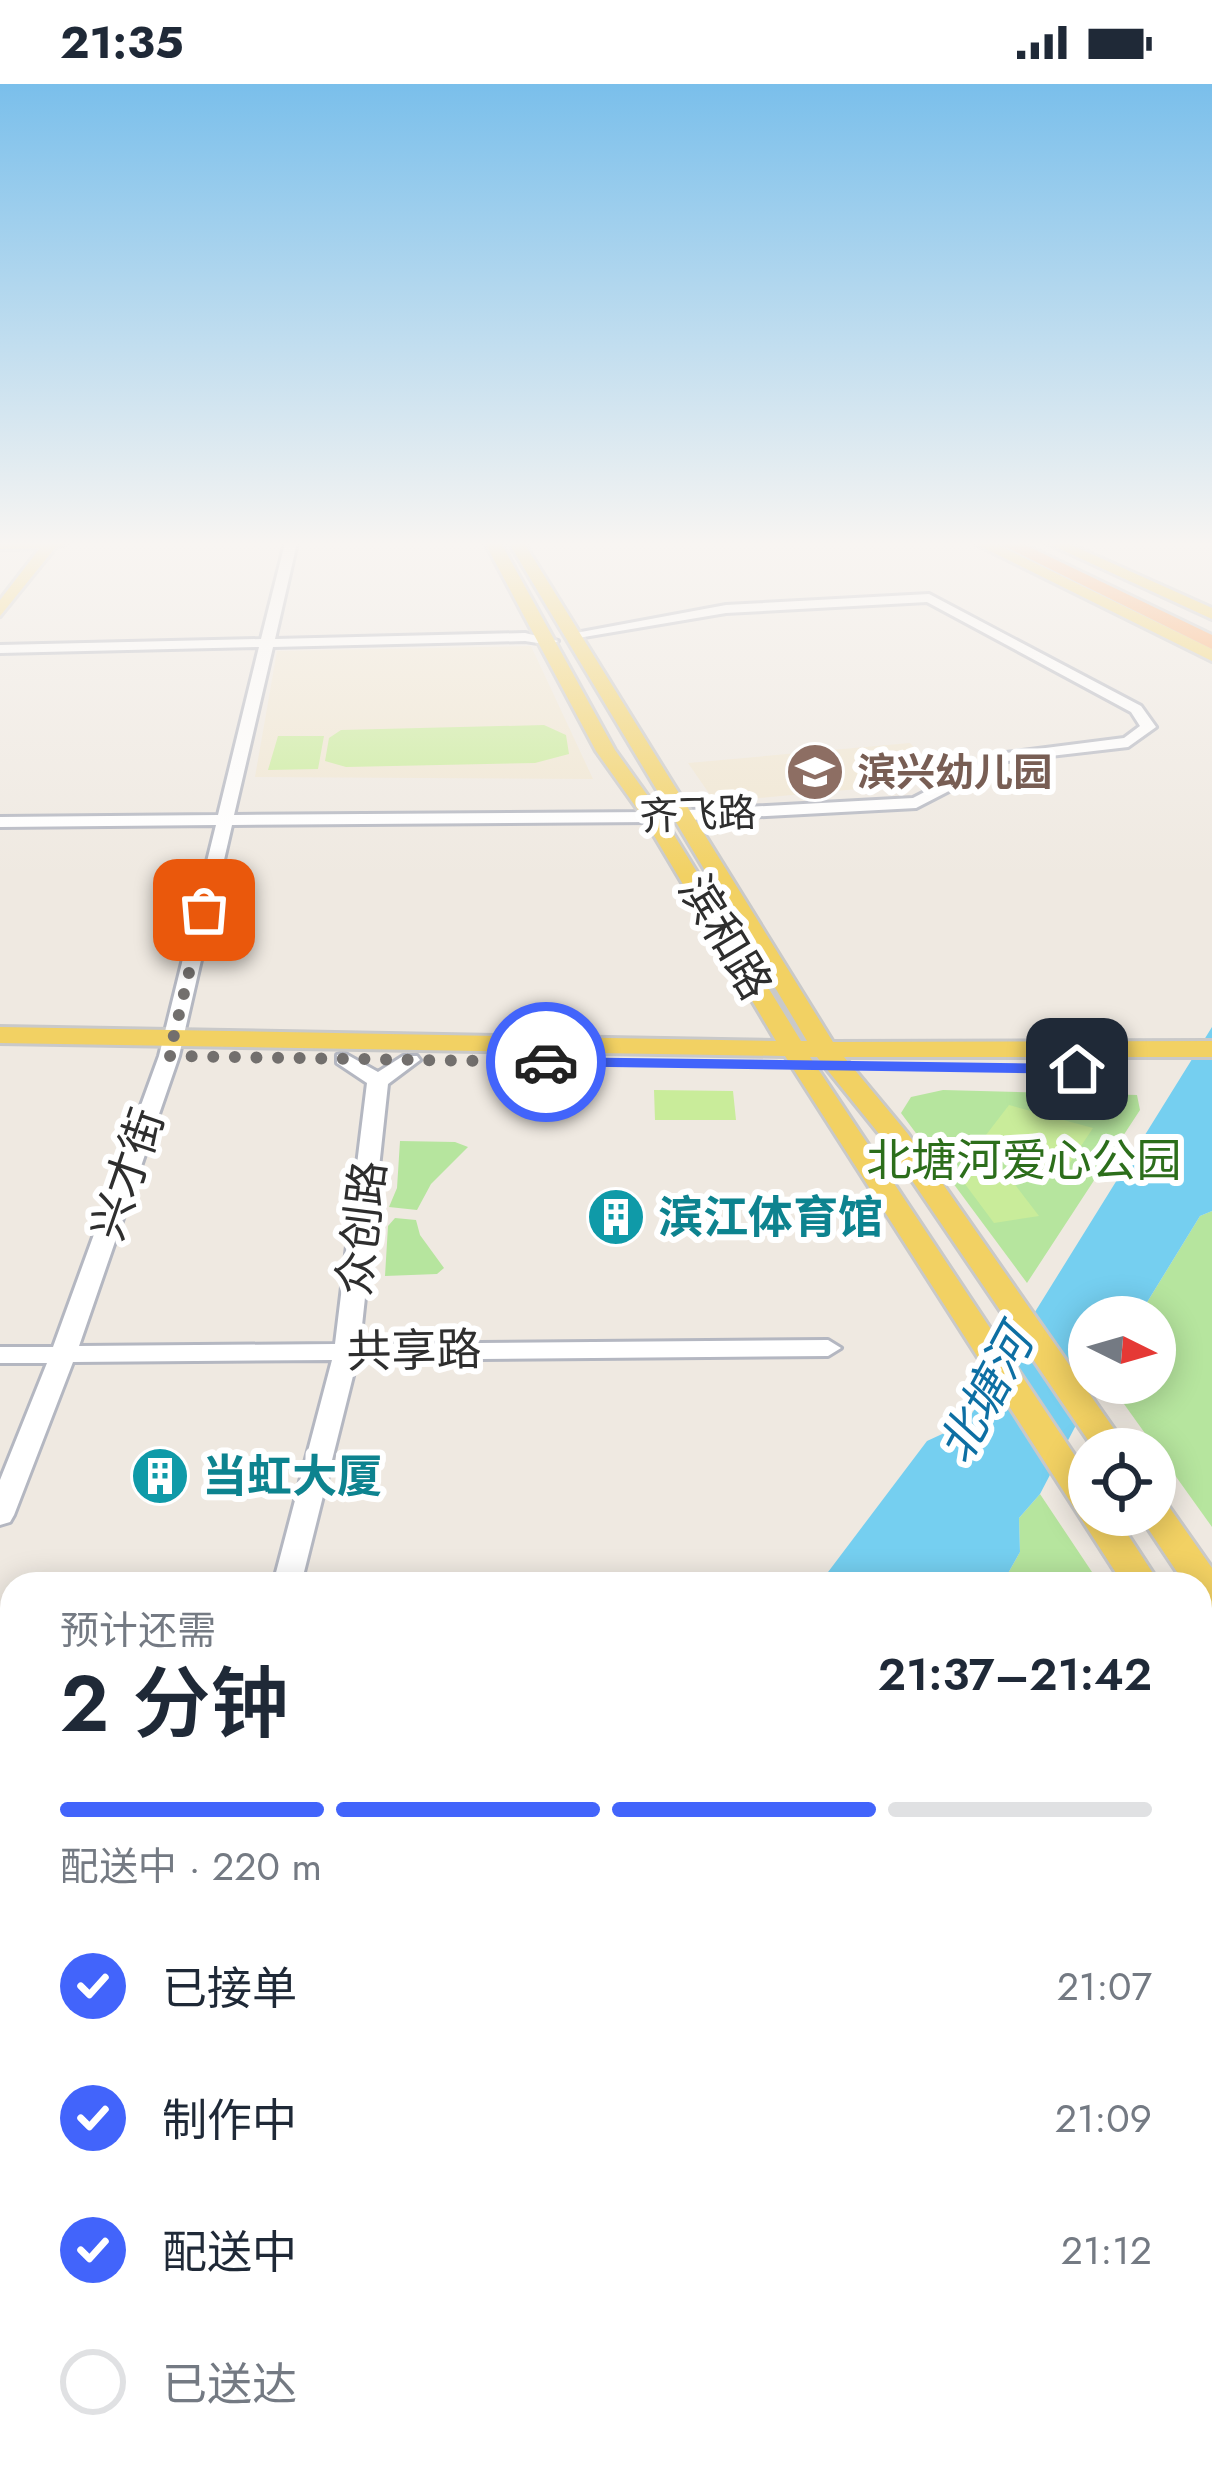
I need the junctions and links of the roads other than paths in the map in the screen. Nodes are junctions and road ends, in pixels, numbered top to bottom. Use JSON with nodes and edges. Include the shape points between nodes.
{"nodes":[{"id":1,"x":263,"y":655,"type":"edge"},
{"id":2,"x":561,"y":655,"type":"edge"},
{"id":3,"x":566,"y":655,"type":"edge"},
{"id":4,"x":1034,"y":655,"type":"edge"},
{"id":5,"x":653,"y":817,"type":"junction"},
{"id":6,"x":679,"y":817,"type":"junction"},
{"id":7,"x":0,"y":822,"type":"edge"},
{"id":8,"x":226,"y":824,"type":"junction"},
{"id":9,"x":0,"y":1035,"type":"edge"},
{"id":10,"x":170,"y":1047,"type":"junction"},
{"id":11,"x":1212,"y":1049,"type":"edge"},
{"id":12,"x":0,"y":1054,"type":"edge"},
{"id":13,"x":817,"y":1058,"type":"junction"},
{"id":14,"x":344,"y":1059,"type":"junction"},
{"id":15,"x":410,"y":1060,"type":"junction"},
{"id":16,"x":992,"y":1060,"type":"junction"},
{"id":17,"x":1212,"y":1069,"type":"edge"},
{"id":18,"x":378,"y":1081,"type":"junction"},
{"id":19,"x":828,"y":1348,"type":"dead end"},
{"id":20,"x":347,"y":1350,"type":"junction"},
{"id":21,"x":0,"y":1355,"type":"edge"},
{"id":22,"x":63,"y":1355,"type":"junction"},
{"id":23,"x":1097,"y":1428,"type":"edge"},
{"id":24,"x":1068,"y":1472,"type":"edge"},
{"id":25,"x":0,"y":1515,"type":"edge"},
{"id":26,"x":1110,"y":1536,"type":"edge"},
{"id":27,"x":1171,"y":1536,"type":"edge"},
{"id":28,"x":290,"y":1572,"type":"edge"},
{"id":29,"x":1134,"y":1572,"type":"edge"},
{"id":30,"x":1196,"y":1572,"type":"edge"}],
"edges":[{"from":1,"to":8,"type":"street","name":"兴才街"},
{"from":2,"to":5,"type":"main road","name":"滨和路","via":[[606,751]]},
{"from":3,"to":6,"type":"main road","name":"滨和路"},
{"from":4,"to":6,"type":"street","name":"齐飞路","via":[[1136,709],[1148,728],[1129,742],[1003,758],[916,803]]},
{"from":5,"to":6,"type":"street","name":"齐飞路"},
{"from":5,"to":8,"type":"street","name":"齐飞路"},
{"from":5,"to":13,"type":"main road","name":"滨和路"},
{"from":6,"to":13,"type":"main road","name":"滨和路"},
{"from":7,"to":8,"type":"street","name":"齐飞路"},
{"from":8,"to":10,"type":"street","name":"兴才街"},
{"from":9,"to":10,"type":"main road"},
{"from":10,"to":12,"type":"main road"},
{"from":10,"to":13,"type":"main road"},
{"from":10,"to":14,"type":"main road"},
{"from":10,"to":22,"type":"street","name":"兴才街"},
{"from":11,"to":16,"type":"main road"},
{"from":13,"to":15,"type":"main road"},
{"from":13,"to":16,"type":"main road"},
{"from":13,"to":23,"type":"main road","name":"滨和路","via":[[898,1140]]},
{"from":13,"to":24,"type":"main road","name":"滨和路","via":[[853,1148]]},
{"from":14,"to":15,"type":"main road"},
{"from":14,"to":18,"type":"street"},
{"from":15,"to":18,"type":"street"},
{"from":16,"to":17,"type":"main road"},
{"from":18,"to":20,"type":"street","name":"众创路"},
{"from":19,"to":20,"type":"street","name":"共享路"},
{"from":20,"to":22,"type":"street","name":"共享路"},
{"from":20,"to":28,"type":"street","name":"众创路"},
{"from":21,"to":22,"type":"street","name":"共享路"},
{"from":22,"to":25,"type":"street","name":"兴才街"},
{"from":26,"to":29,"type":"main road"},
{"from":27,"to":30,"type":"main road"}]}
